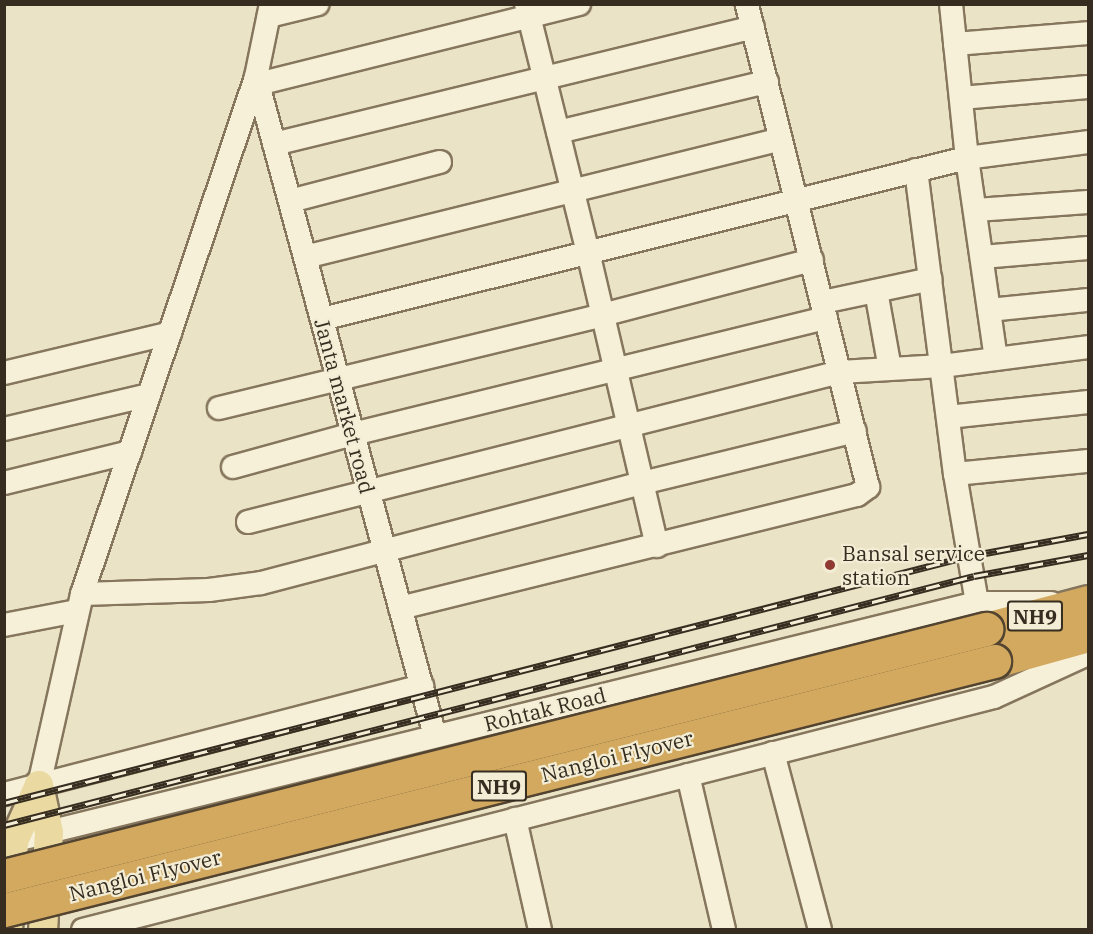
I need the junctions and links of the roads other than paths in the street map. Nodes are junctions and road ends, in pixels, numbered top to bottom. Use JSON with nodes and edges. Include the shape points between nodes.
{"nodes":[{"id":1,"x":318,"y":4,"type":"edge"},
{"id":2,"x":579,"y":4,"type":"edge"},
{"id":3,"x":747,"y":4,"type":"edge"},
{"id":4,"x":951,"y":4,"type":"edge"},
{"id":5,"x":270,"y":10,"type":"edge"},
{"id":6,"x":527,"y":10,"type":"edge"},
{"id":7,"x":753,"y":27,"type":"junction"},
{"id":8,"x":1089,"y":33,"type":"edge"},
{"id":9,"x":955,"y":44,"type":"junction"},
{"id":10,"x":544,"y":77,"type":"junction"},
{"id":11,"x":257,"y":80,"type":"junction"},
{"id":12,"x":767,"y":82,"type":"junction"},
{"id":13,"x":1089,"y":87,"type":"edge"},
{"id":14,"x":961,"y":98,"type":"junction"},
{"id":15,"x":558,"y":132,"type":"junction"},
{"id":16,"x":781,"y":139,"type":"junction"},
{"id":17,"x":1089,"y":142,"type":"edge"},
{"id":18,"x":274,"y":144,"type":"junction"},
{"id":19,"x":968,"y":158,"type":"junction"},
{"id":20,"x":440,"y":162,"type":"dead end"},
{"id":21,"x":916,"y":170,"type":"junction"},
{"id":22,"x":572,"y":189,"type":"junction"},
{"id":23,"x":797,"y":200,"type":"junction"},
{"id":24,"x":290,"y":201,"type":"junction"},
{"id":25,"x":1089,"y":202,"type":"edge"},
{"id":26,"x":975,"y":210,"type":"junction"},
{"id":27,"x":1089,"y":248,"type":"edge"},
{"id":28,"x":588,"y":252,"type":"junction"},
{"id":29,"x":305,"y":256,"type":"junction"},
{"id":30,"x":982,"y":257,"type":"junction"},
{"id":31,"x":812,"y":260,"type":"junction"},
{"id":32,"x":931,"y":279,"type":"junction"},
{"id":33,"x":876,"y":291,"type":"junction"},
{"id":34,"x":1089,"y":300,"type":"edge"},
{"id":35,"x":824,"y":310,"type":"junction"},
{"id":36,"x":989,"y":310,"type":"junction"},
{"id":37,"x":602,"y":315,"type":"junction"},
{"id":38,"x":322,"y":319,"type":"junction"},
{"id":39,"x":170,"y":333,"type":"junction"},
{"id":40,"x":1089,"y":347,"type":"edge"},
{"id":41,"x":996,"y":359,"type":"junction"},
{"id":42,"x":942,"y":366,"type":"junction"},
{"id":43,"x":890,"y":369,"type":"junction"},
{"id":44,"x":615,"y":370,"type":"junction"},
{"id":45,"x":840,"y":372,"type":"junction"},
{"id":46,"x":4,"y":373,"type":"edge"},
{"id":47,"x":338,"y":379,"type":"junction"},
{"id":48,"x":149,"y":395,"type":"junction"},
{"id":49,"x":1089,"y":402,"type":"edge"},
{"id":50,"x":219,"y":408,"type":"dead end"},
{"id":51,"x":948,"y":417,"type":"junction"},
{"id":52,"x":629,"y":427,"type":"junction"},
{"id":53,"x":4,"y":429,"type":"edge"},
{"id":54,"x":855,"y":431,"type":"junction"},
{"id":55,"x":353,"y":434,"type":"junction"},
{"id":56,"x":130,"y":452,"type":"junction"},
{"id":57,"x":1089,"y":461,"type":"edge"},
{"id":58,"x":233,"y":467,"type":"dead end"},
{"id":59,"x":955,"y":474,"type":"junction"},
{"id":60,"x":4,"y":483,"type":"edge"},
{"id":61,"x":642,"y":483,"type":"junction"},
{"id":62,"x":369,"y":492,"type":"junction"},
{"id":63,"x":248,"y":522,"type":"dead end"},
{"id":64,"x":657,"y":546,"type":"junction"},
{"id":65,"x":385,"y":551,"type":"junction"},
{"id":66,"x":80,"y":603,"type":"junction"},
{"id":67,"x":1086,"y":603,"type":"edge"},
{"id":68,"x":400,"y":608,"type":"junction"},
{"id":69,"x":982,"y":616,"type":"junction"},
{"id":70,"x":4,"y":625,"type":"edge"},
{"id":71,"x":1089,"y":635,"type":"edge"},
{"id":72,"x":1088,"y":654,"type":"edge"},
{"id":73,"x":422,"y":686,"type":"junction"},
{"id":74,"x":435,"y":736,"type":"junction"},
{"id":75,"x":773,"y":753,"type":"junction"},
{"id":76,"x":688,"y":775,"type":"junction"},
{"id":77,"x":39,"y":785,"type":"junction"},
{"id":78,"x":4,"y":794,"type":"edge"},
{"id":79,"x":515,"y":819,"type":"junction"},
{"id":80,"x":49,"y":832,"type":"junction"},
{"id":81,"x":9,"y":842,"type":"edge"},
{"id":82,"x":4,"y":876,"type":"edge"},
{"id":83,"x":4,"y":910,"type":"edge"},
{"id":84,"x":8,"y":930,"type":"edge"},
{"id":85,"x":43,"y":930,"type":"edge"},
{"id":86,"x":83,"y":930,"type":"edge"},
{"id":87,"x":540,"y":930,"type":"edge"},
{"id":88,"x":724,"y":930,"type":"edge"},
{"id":89,"x":820,"y":930,"type":"edge"}],
"edges":[{"from":1,"to":5,"type":"street"},
{"from":2,"to":6,"type":"street"},
{"from":3,"to":7,"type":"street"},
{"from":4,"to":9,"type":"street"},
{"from":5,"to":11,"type":"street"},
{"from":6,"to":10,"type":"street"},
{"from":6,"to":11,"type":"street"},
{"from":7,"to":10,"type":"street"},
{"from":7,"to":12,"type":"street"},
{"from":8,"to":9,"type":"street"},
{"from":9,"to":14,"type":"street"},
{"from":10,"to":15,"type":"street"},
{"from":10,"to":18,"type":"street"},
{"from":11,"to":18,"type":"street","name":"Janta market road"},
{"from":11,"to":39,"type":"street"},
{"from":12,"to":15,"type":"street"},
{"from":12,"to":16,"type":"street"},
{"from":13,"to":14,"type":"street"},
{"from":14,"to":19,"type":"street"},
{"from":15,"to":22,"type":"street"},
{"from":16,"to":22,"type":"street"},
{"from":16,"to":23,"type":"street"},
{"from":17,"to":19,"type":"street"},
{"from":18,"to":24,"type":"street","name":"Janta market road"},
{"from":19,"to":21,"type":"street"},
{"from":19,"to":26,"type":"street"},
{"from":20,"to":24,"type":"street"},
{"from":21,"to":23,"type":"street"},
{"from":21,"to":32,"type":"street"},
{"from":22,"to":28,"type":"street"},
{"from":22,"to":29,"type":"street"},
{"from":23,"to":28,"type":"street"},
{"from":23,"to":31,"type":"street"},
{"from":24,"to":29,"type":"street","name":"Janta market road"},
{"from":25,"to":26,"type":"street"},
{"from":26,"to":30,"type":"street"},
{"from":27,"to":30,"type":"street"},
{"from":28,"to":37,"type":"street"},
{"from":28,"to":38,"type":"street"},
{"from":29,"to":38,"type":"street","name":"Janta market road"},
{"from":30,"to":36,"type":"street"},
{"from":31,"to":35,"type":"street"},
{"from":31,"to":37,"type":"street"},
{"from":32,"to":33,"type":"street"},
{"from":32,"to":42,"type":"street"},
{"from":33,"to":35,"type":"street"},
{"from":33,"to":43,"type":"street"},
{"from":34,"to":36,"type":"street"},
{"from":35,"to":44,"type":"street"},
{"from":35,"to":45,"type":"street"},
{"from":36,"to":41,"type":"street"},
{"from":37,"to":44,"type":"street"},
{"from":37,"to":47,"type":"street"},
{"from":38,"to":47,"type":"street","name":"Janta market road"},
{"from":39,"to":46,"type":"street"},
{"from":39,"to":48,"type":"street"},
{"from":40,"to":41,"type":"street"},
{"from":41,"to":42,"type":"street"},
{"from":42,"to":43,"type":"street"},
{"from":42,"to":51,"type":"street"},
{"from":43,"to":45,"type":"street"},
{"from":44,"to":52,"type":"street"},
{"from":44,"to":55,"type":"street"},
{"from":45,"to":52,"type":"street"},
{"from":45,"to":54,"type":"street"},
{"from":47,"to":50,"type":"street"},
{"from":47,"to":55,"type":"street","name":"Janta market road"},
{"from":48,"to":53,"type":"street"},
{"from":48,"to":56,"type":"street"},
{"from":49,"to":51,"type":"street"},
{"from":51,"to":59,"type":"street"},
{"from":52,"to":61,"type":"street"},
{"from":52,"to":62,"type":"street"},
{"from":54,"to":61,"type":"street"},
{"from":54,"to":64,"type":"street","via":[[868,487],[863,492]]},
{"from":55,"to":58,"type":"street"},
{"from":55,"to":62,"type":"street","name":"Janta market road"},
{"from":56,"to":60,"type":"street"},
{"from":56,"to":66,"type":"street"},
{"from":57,"to":59,"type":"street"},
{"from":59,"to":69,"type":"street"},
{"from":61,"to":64,"type":"street"},
{"from":61,"to":65,"type":"street"},
{"from":62,"to":63,"type":"street"},
{"from":62,"to":65,"type":"street","name":"Janta market road"},
{"from":64,"to":68,"type":"street"},
{"from":65,"to":66,"type":"street","via":[[239,587]]},
{"from":65,"to":68,"type":"street","name":"Janta market road"},
{"from":66,"to":70,"type":"street"},
{"from":66,"to":77,"type":"street"},
{"from":67,"to":69,"type":"highway","name":"Nangloi Flyover","number":"NH9"},
{"from":68,"to":73,"type":"street","name":"Janta market road"},
{"from":69,"to":74,"type":"street","name":"Rohtak Road"},
{"from":69,"to":82,"type":"highway","name":"Nangloi Flyover","number":"NH9","bridge":true},
{"from":71,"to":83,"type":"highway","name":"Nangloi Flyover","number":"NH9","bridge":true},
{"from":72,"to":75,"type":"street","via":[[994,697]]},
{"from":73,"to":74,"type":"street","name":"Janta market road"},
{"from":73,"to":77,"type":"street"},
{"from":74,"to":80,"type":"street","name":"Rohtak Road"},
{"from":75,"to":76,"type":"street"},
{"from":75,"to":89,"type":"street"},
{"from":76,"to":79,"type":"street"},
{"from":76,"to":88,"type":"street"},
{"from":77,"to":78,"type":"street"},
{"from":77,"to":80,"type":"main road"},
{"from":77,"to":81,"type":"main road"},
{"from":79,"to":86,"type":"street"},
{"from":79,"to":87,"type":"street"},
{"from":80,"to":81,"type":"street","name":"Rohtak Road"},
{"from":80,"to":85,"type":"main road"},
{"from":81,"to":84,"type":"main road"}]}
